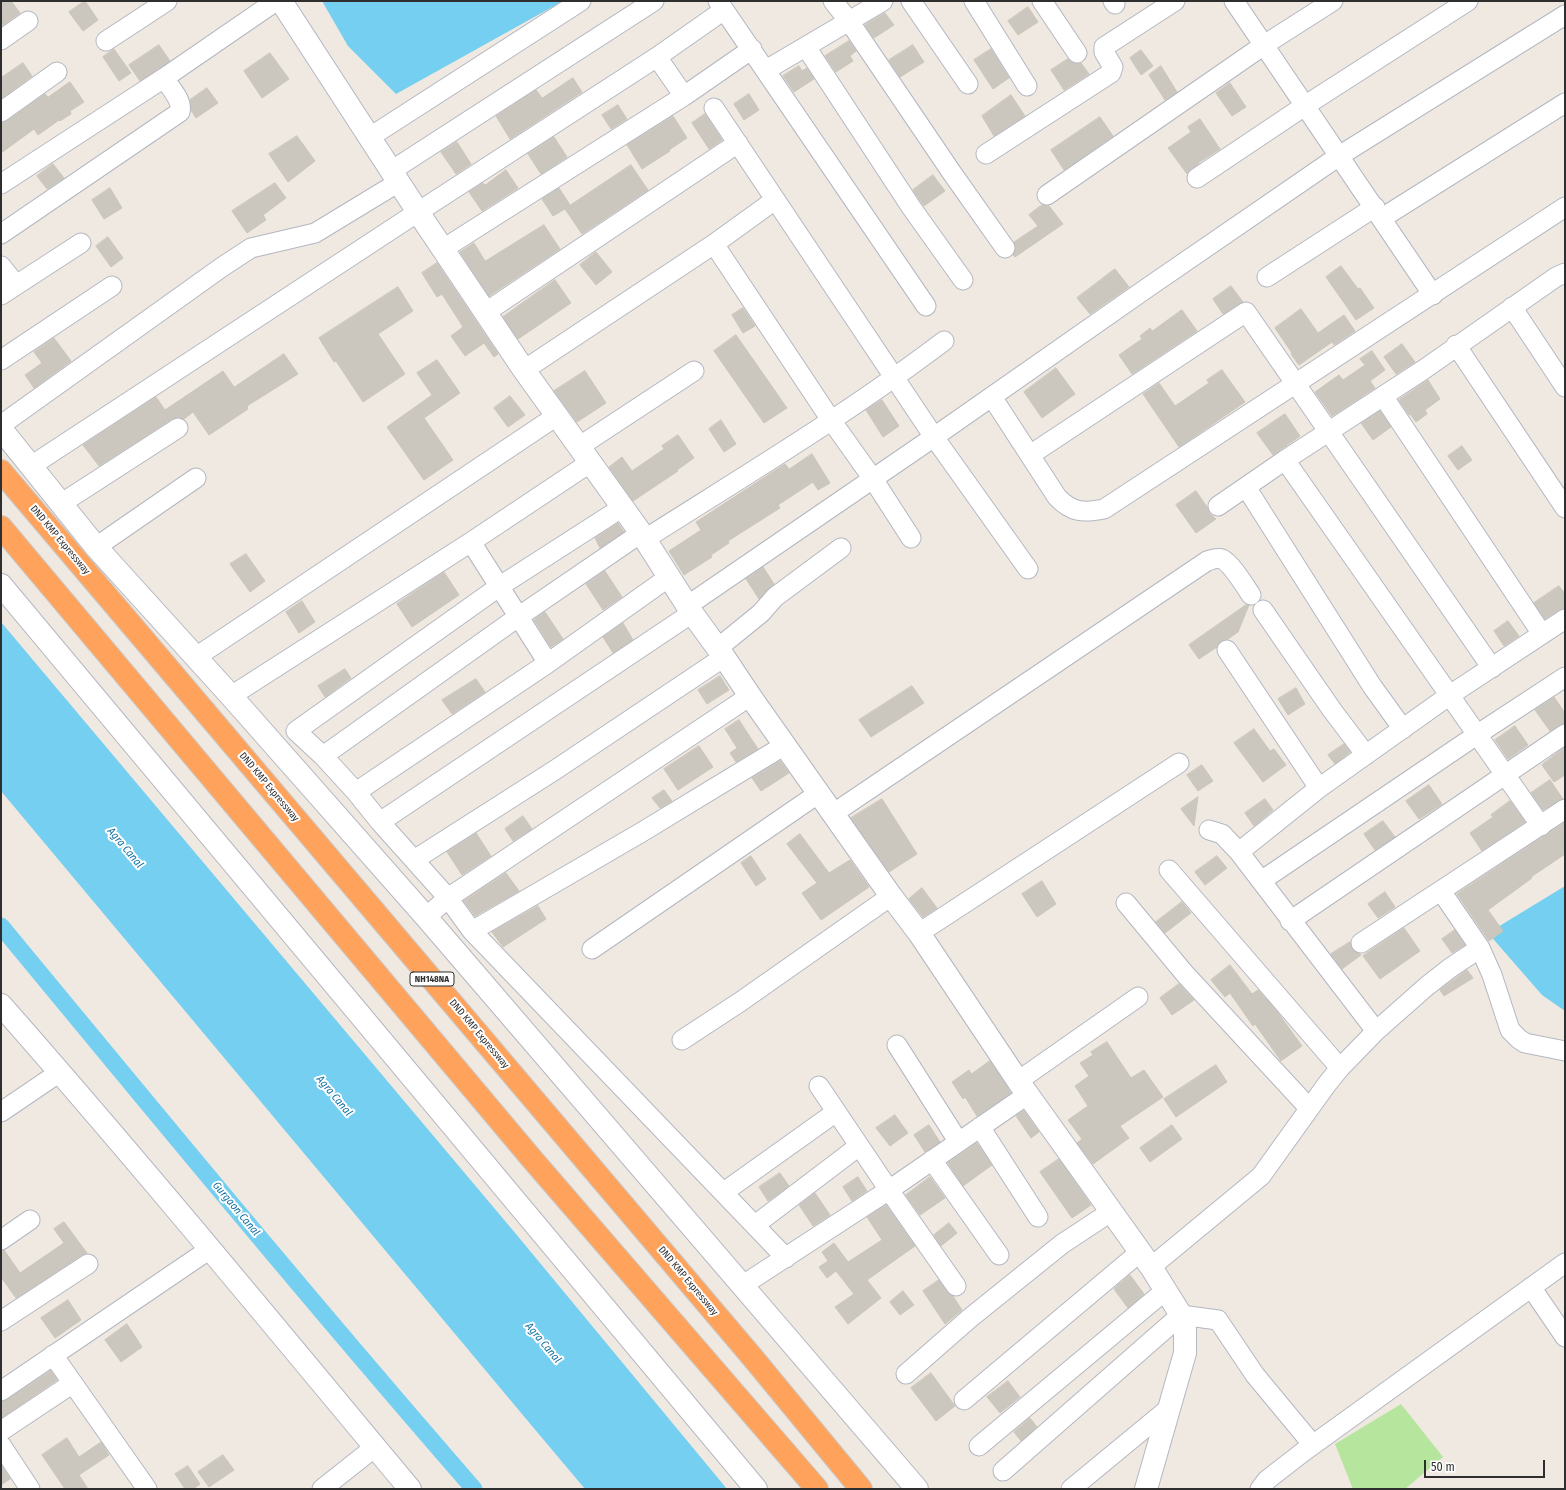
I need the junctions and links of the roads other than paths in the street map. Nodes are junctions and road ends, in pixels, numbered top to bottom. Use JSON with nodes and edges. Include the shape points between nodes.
{"nodes":[{"id":1,"x":167,"y":1,"type":"edge"},
{"id":2,"x":276,"y":1,"type":"edge"},
{"id":3,"x":281,"y":1,"type":"edge"},
{"id":4,"x":581,"y":1,"type":"edge"},
{"id":5,"x":654,"y":1,"type":"edge"},
{"id":6,"x":833,"y":1,"type":"edge"},
{"id":7,"x":883,"y":1,"type":"edge"},
{"id":8,"x":911,"y":1,"type":"edge"},
{"id":9,"x":974,"y":1,"type":"edge"},
{"id":10,"x":1042,"y":1,"type":"edge"},
{"id":11,"x":1175,"y":1,"type":"edge"},
{"id":12,"x":1234,"y":1,"type":"edge"},
{"id":13,"x":1333,"y":1,"type":"edge"},
{"id":14,"x":1468,"y":1,"type":"edge"},
{"id":15,"x":721,"y":5,"type":"edge"},
{"id":16,"x":1565,"y":14,"type":"edge"},
{"id":17,"x":28,"y":21,"type":"dead end"},
{"id":18,"x":849,"y":21,"type":"junction"},
{"id":19,"x":1,"y":40,"type":"edge"},
{"id":20,"x":106,"y":41,"type":"dead end"},
{"id":21,"x":1264,"y":45,"type":"junction"},
{"id":22,"x":806,"y":47,"type":"junction"},
{"id":23,"x":752,"y":49,"type":"junction"},
{"id":24,"x":1077,"y":53,"type":"dead end"},
{"id":25,"x":657,"y":57,"type":"junction"},
{"id":26,"x":766,"y":70,"type":"junction"},
{"id":27,"x":57,"y":72,"type":"dead end"},
{"id":28,"x":164,"y":78,"type":"junction"},
{"id":29,"x":968,"y":84,"type":"dead end"},
{"id":30,"x":1027,"y":86,"type":"dead end"},
{"id":31,"x":684,"y":96,"type":"junction"},
{"id":32,"x":1565,"y":103,"type":"edge"},
{"id":33,"x":1306,"y":105,"type":"junction"},
{"id":34,"x":714,"y":108,"type":"dead end"},
{"id":35,"x":1,"y":112,"type":"edge"},
{"id":36,"x":370,"y":137,"type":"junction"},
{"id":37,"x":738,"y":143,"type":"junction"},
{"id":38,"x":986,"y":154,"type":"dead end"},
{"id":39,"x":1340,"y":156,"type":"junction"},
{"id":40,"x":395,"y":176,"type":"junction"},
{"id":41,"x":1197,"y":178,"type":"dead end"},
{"id":42,"x":1,"y":184,"type":"edge"},
{"id":43,"x":1046,"y":195,"type":"dead end"},
{"id":44,"x":775,"y":200,"type":"junction"},
{"id":45,"x":1565,"y":207,"type":"edge"},
{"id":46,"x":418,"y":212,"type":"junction"},
{"id":47,"x":1379,"y":213,"type":"junction"},
{"id":48,"x":1,"y":234,"type":"edge"},
{"id":49,"x":81,"y":243,"type":"dead end"},
{"id":50,"x":714,"y":244,"type":"junction"},
{"id":51,"x":1005,"y":248,"type":"dead end"},
{"id":52,"x":443,"y":249,"type":"junction"},
{"id":53,"x":1,"y":266,"type":"edge"},
{"id":54,"x":1267,"y":277,"type":"dead end"},
{"id":55,"x":963,"y":280,"type":"dead end"},
{"id":56,"x":1562,"y":280,"type":"edge"},
{"id":57,"x":112,"y":286,"type":"dead end"},
{"id":58,"x":8,"y":290,"type":"edge"},
{"id":59,"x":1433,"y":295,"type":"junction"},
{"id":60,"x":926,"y":306,"type":"dead end"},
{"id":61,"x":1512,"y":307,"type":"junction"},
{"id":62,"x":486,"y":312,"type":"junction"},
{"id":63,"x":944,"y":341,"type":"dead end"},
{"id":64,"x":1456,"y":346,"type":"junction"},
{"id":65,"x":1,"y":360,"type":"edge"},
{"id":66,"x":524,"y":370,"type":"junction"},
{"id":67,"x":694,"y":371,"type":"dead end"},
{"id":68,"x":895,"y":378,"type":"junction"},
{"id":69,"x":1295,"y":385,"type":"junction"},
{"id":70,"x":1565,"y":387,"type":"edge"},
{"id":71,"x":1383,"y":396,"type":"junction"},
{"id":72,"x":992,"y":397,"type":"junction"},
{"id":73,"x":558,"y":415,"type":"junction"},
{"id":74,"x":831,"y":420,"type":"junction"},
{"id":75,"x":1,"y":425,"type":"edge"},
{"id":76,"x":178,"y":428,"type":"dead end"},
{"id":77,"x":1,"y":429,"type":"edge"},
{"id":78,"x":1328,"y":431,"type":"junction"},
{"id":79,"x":934,"y":437,"type":"junction"},
{"id":80,"x":585,"y":454,"type":"junction"},
{"id":81,"x":1030,"y":455,"type":"junction"},
{"id":82,"x":1285,"y":460,"type":"junction"},
{"id":83,"x":31,"y":466,"type":"junction"},
{"id":84,"x":1,"y":471,"type":"edge"},
{"id":85,"x":196,"y":478,"type":"dead end"},
{"id":86,"x":872,"y":479,"type":"junction"},
{"id":87,"x":1246,"y":487,"type":"junction"},
{"id":88,"x":62,"y":503,"type":"junction"},
{"id":89,"x":1218,"y":506,"type":"dead end"},
{"id":90,"x":623,"y":507,"type":"junction"},
{"id":91,"x":1565,"y":508,"type":"edge"},
{"id":92,"x":1,"y":527,"type":"edge"},
{"id":93,"x":643,"y":536,"type":"junction"},
{"id":94,"x":911,"y":538,"type":"dead end"},
{"id":95,"x":471,"y":542,"type":"junction"},
{"id":96,"x":96,"y":547,"type":"junction"},
{"id":97,"x":841,"y":548,"type":"dead end"},
{"id":98,"x":1028,"y":569,"type":"dead end"},
{"id":99,"x":669,"y":577,"type":"junction"},
{"id":100,"x":1,"y":585,"type":"edge"},
{"id":101,"x":500,"y":586,"type":"junction"},
{"id":102,"x":1251,"y":595,"type":"dead end"},
{"id":103,"x":689,"y":610,"type":"junction"},
{"id":104,"x":1263,"y":610,"type":"dead end"},
{"id":105,"x":518,"y":617,"type":"junction"},
{"id":106,"x":1565,"y":619,"type":"edge"},
{"id":107,"x":1542,"y":634,"type":"junction"},
{"id":108,"x":1227,"y":650,"type":"dead end"},
{"id":109,"x":721,"y":652,"type":"junction"},
{"id":110,"x":196,"y":657,"type":"junction"},
{"id":111,"x":548,"y":663,"type":"junction"},
{"id":112,"x":1492,"y":668,"type":"junction"},
{"id":113,"x":1565,"y":677,"type":"edge"},
{"id":114,"x":1450,"y":695,"type":"junction"},
{"id":115,"x":231,"y":696,"type":"junction"},
{"id":116,"x":750,"y":696,"type":"junction"},
{"id":117,"x":1403,"y":729,"type":"junction"},
{"id":118,"x":1478,"y":734,"type":"junction"},
{"id":119,"x":1565,"y":734,"type":"edge"},
{"id":120,"x":785,"y":745,"type":"junction"},
{"id":121,"x":318,"y":751,"type":"junction"},
{"id":122,"x":1366,"y":755,"type":"junction"},
{"id":123,"x":290,"y":762,"type":"junction"},
{"id":124,"x":1179,"y":763,"type":"dead end"},
{"id":125,"x":1505,"y":774,"type":"junction"},
{"id":126,"x":1319,"y":788,"type":"junction"},
{"id":127,"x":356,"y":792,"type":"junction"},
{"id":128,"x":819,"y":793,"type":"junction"},
{"id":129,"x":1565,"y":809,"type":"edge"},
{"id":130,"x":834,"y":814,"type":"junction"},
{"id":131,"x":380,"y":822,"type":"junction"},
{"id":132,"x":1541,"y":826,"type":"junction"},
{"id":133,"x":1209,"y":830,"type":"dead end"},
{"id":134,"x":1239,"y":852,"type":"junction"},
{"id":135,"x":414,"y":860,"type":"junction"},
{"id":136,"x":1169,"y":870,"type":"dead end"},
{"id":137,"x":1261,"y":881,"type":"junction"},
{"id":138,"x":1441,"y":891,"type":"junction"},
{"id":139,"x":891,"y":896,"type":"junction"},
{"id":140,"x":448,"y":898,"type":"junction"},
{"id":141,"x":1126,"y":903,"type":"dead end"},
{"id":142,"x":426,"y":917,"type":"junction"},
{"id":143,"x":1290,"y":921,"type":"junction"},
{"id":144,"x":472,"y":932,"type":"junction"},
{"id":145,"x":919,"y":933,"type":"junction"},
{"id":146,"x":1361,"y":943,"type":"dead end"},
{"id":147,"x":1480,"y":948,"type":"junction"},
{"id":148,"x":592,"y":949,"type":"dead end"},
{"id":149,"x":1138,"y":997,"type":"dead end"},
{"id":150,"x":1,"y":1005,"type":"edge"},
{"id":151,"x":1376,"y":1031,"type":"junction"},
{"id":152,"x":682,"y":1040,"type":"dead end"},
{"id":153,"x":897,"y":1045,"type":"dead end"},
{"id":154,"x":1565,"y":1051,"type":"edge"},
{"id":155,"x":1340,"y":1068,"type":"junction"},
{"id":156,"x":60,"y":1072,"type":"junction"},
{"id":157,"x":819,"y":1086,"type":"dead end"},
{"id":158,"x":1023,"y":1088,"type":"junction"},
{"id":159,"x":1309,"y":1108,"type":"junction"},
{"id":160,"x":1,"y":1112,"type":"edge"},
{"id":161,"x":836,"y":1112,"type":"junction"},
{"id":162,"x":980,"y":1127,"type":"junction"},
{"id":163,"x":958,"y":1141,"type":"junction"},
{"id":164,"x":859,"y":1146,"type":"junction"},
{"id":165,"x":932,"y":1160,"type":"junction"},
{"id":166,"x":889,"y":1190,"type":"junction"},
{"id":167,"x":724,"y":1192,"type":"junction"},
{"id":168,"x":1112,"y":1211,"type":"junction"},
{"id":169,"x":1038,"y":1217,"type":"dead end"},
{"id":170,"x":30,"y":1220,"type":"dead end"},
{"id":171,"x":755,"y":1225,"type":"junction"},
{"id":172,"x":1,"y":1240,"type":"edge"},
{"id":173,"x":210,"y":1249,"type":"junction"},
{"id":174,"x":999,"y":1255,"type":"dead end"},
{"id":175,"x":786,"y":1258,"type":"junction"},
{"id":176,"x":1146,"y":1260,"type":"junction"},
{"id":177,"x":1565,"y":1263,"type":"edge"},
{"id":178,"x":88,"y":1264,"type":"dead end"},
{"id":179,"x":743,"y":1285,"type":"junction"},
{"id":180,"x":956,"y":1286,"type":"dead end"},
{"id":181,"x":1531,"y":1287,"type":"junction"},
{"id":182,"x":1166,"y":1290,"type":"junction"},
{"id":183,"x":1181,"y":1315,"type":"junction"},
{"id":184,"x":1,"y":1321,"type":"edge"},
{"id":185,"x":1565,"y":1337,"type":"edge"},
{"id":186,"x":54,"y":1355,"type":"junction"},
{"id":187,"x":906,"y":1374,"type":"dead end"},
{"id":188,"x":73,"y":1383,"type":"junction"},
{"id":189,"x":1,"y":1391,"type":"edge"},
{"id":190,"x":964,"y":1400,"type":"dead end"},
{"id":191,"x":1168,"y":1409,"type":"junction"},
{"id":192,"x":1,"y":1431,"type":"edge"},
{"id":193,"x":1,"y":1445,"type":"edge"},
{"id":194,"x":1313,"y":1445,"type":"junction"},
{"id":195,"x":979,"y":1446,"type":"dead end"},
{"id":196,"x":375,"y":1447,"type":"junction"},
{"id":197,"x":1003,"y":1472,"type":"dead end"},
{"id":198,"x":1143,"y":1485,"type":"edge"},
{"id":199,"x":30,"y":1489,"type":"edge"},
{"id":200,"x":147,"y":1489,"type":"edge"},
{"id":201,"x":322,"y":1489,"type":"edge"},
{"id":202,"x":410,"y":1489,"type":"edge"},
{"id":203,"x":756,"y":1489,"type":"edge"},
{"id":204,"x":817,"y":1489,"type":"edge"},
{"id":205,"x":861,"y":1489,"type":"edge"},
{"id":206,"x":917,"y":1489,"type":"edge"},
{"id":207,"x":1071,"y":1489,"type":"edge"},
{"id":208,"x":1260,"y":1489,"type":"edge"}],
"edges":[{"from":1,"to":20,"type":"street"},
{"from":2,"to":28,"type":"street"},
{"from":3,"to":36,"type":"street"},
{"from":4,"to":36,"type":"street"},
{"from":5,"to":40,"type":"street"},
{"from":6,"to":18,"type":"street"},
{"from":7,"to":18,"type":"street"},
{"from":8,"to":29,"type":"street"},
{"from":9,"to":30,"type":"street"},
{"from":10,"to":24,"type":"street"},
{"from":11,"to":38,"type":"street","via":[[1104,46],[1104,52],[1113,67],[1111,73]]},
{"from":12,"to":21,"type":"street"},
{"from":13,"to":21,"type":"street"},
{"from":14,"to":33,"type":"street"},
{"from":15,"to":23,"type":"street"},
{"from":15,"to":25,"type":"street"},
{"from":16,"to":39,"type":"street"},
{"from":17,"to":19,"type":"street"},
{"from":18,"to":22,"type":"street"},
{"from":18,"to":51,"type":"street"},
{"from":21,"to":33,"type":"street"},
{"from":21,"to":43,"type":"street"},
{"from":22,"to":26,"type":"street"},
{"from":22,"to":55,"type":"street","via":[[911,207]]},
{"from":23,"to":26,"type":"street"},
{"from":23,"to":31,"type":"street"},
{"from":25,"to":31,"type":"street"},
{"from":25,"to":46,"type":"street"},
{"from":26,"to":60,"type":"street"},
{"from":27,"to":35,"type":"street"},
{"from":28,"to":42,"type":"street"},
{"from":28,"to":48,"type":"street","via":[[179,100],[180,112]]},
{"from":31,"to":52,"type":"street"},
{"from":32,"to":47,"type":"street"},
{"from":33,"to":39,"type":"street"},
{"from":33,"to":41,"type":"street"},
{"from":34,"to":37,"type":"street"},
{"from":36,"to":40,"type":"street"},
{"from":37,"to":44,"type":"street"},
{"from":37,"to":62,"type":"street"},
{"from":39,"to":47,"type":"street"},
{"from":39,"to":72,"type":"street"},
{"from":40,"to":46,"type":"street"},
{"from":40,"to":75,"type":"street","via":[[315,233],[264,244],[246,251]]},
{"from":44,"to":50,"type":"street"},
{"from":44,"to":68,"type":"street"},
{"from":45,"to":59,"type":"street"},
{"from":46,"to":52,"type":"street"},
{"from":46,"to":83,"type":"street"},
{"from":47,"to":54,"type":"street"},
{"from":47,"to":59,"type":"street"},
{"from":49,"to":58,"type":"street"},
{"from":50,"to":66,"type":"street"},
{"from":50,"to":74,"type":"street"},
{"from":52,"to":62,"type":"street"},
{"from":53,"to":58,"type":"street"},
{"from":56,"to":61,"type":"street"},
{"from":57,"to":65,"type":"street"},
{"from":59,"to":69,"type":"street"},
{"from":61,"to":64,"type":"street"},
{"from":61,"to":70,"type":"street"},
{"from":62,"to":66,"type":"street"},
{"from":63,"to":68,"type":"street"},
{"from":64,"to":71,"type":"street"},
{"from":64,"to":91,"type":"street"},
{"from":66,"to":73,"type":"street"},
{"from":67,"to":80,"type":"street"},
{"from":68,"to":74,"type":"street"},
{"from":68,"to":79,"type":"street"},
{"from":69,"to":78,"type":"street"},
{"from":69,"to":81,"type":"street","via":[[1104,509],[1080,511],[1064,504]]},
{"from":69,"to":81,"type":"street","via":[[1246,312]]},
{"from":71,"to":78,"type":"street"},
{"from":71,"to":107,"type":"street"},
{"from":72,"to":79,"type":"street"},
{"from":72,"to":81,"type":"street"},
{"from":73,"to":80,"type":"street"},
{"from":73,"to":110,"type":"street"},
{"from":74,"to":86,"type":"street"},
{"from":74,"to":93,"type":"street"},
{"from":76,"to":88,"type":"street"},
{"from":77,"to":83,"type":"street"},
{"from":78,"to":82,"type":"street"},
{"from":78,"to":112,"type":"street"},
{"from":79,"to":86,"type":"street"},
{"from":79,"to":98,"type":"street"},
{"from":80,"to":90,"type":"street"},
{"from":80,"to":95,"type":"street"},
{"from":82,"to":87,"type":"street"},
{"from":82,"to":114,"type":"street"},
{"from":83,"to":88,"type":"street"},
{"from":84,"to":205,"type":"highway","name":"DND KMP Expressway","number":"NH148NA","via":[[743,1346]]},
{"from":85,"to":96,"type":"street"},
{"from":86,"to":94,"type":"street"},
{"from":86,"to":103,"type":"street"},
{"from":87,"to":89,"type":"street"},
{"from":87,"to":117,"type":"street","via":[[1372,686]]},
{"from":88,"to":96,"type":"street"},
{"from":90,"to":93,"type":"street"},
{"from":90,"to":101,"type":"street"},
{"from":92,"to":204,"type":"highway","via":[[527,1153]]},
{"from":93,"to":99,"type":"street"},
{"from":93,"to":105,"type":"street"},
{"from":95,"to":101,"type":"street"},
{"from":95,"to":115,"type":"street"},
{"from":96,"to":110,"type":"street"},
{"from":97,"to":109,"type":"street","via":[[775,597]]},
{"from":99,"to":103,"type":"street"},
{"from":99,"to":111,"type":"street"},
{"from":100,"to":203,"type":"street"},
{"from":101,"to":105,"type":"street"},
{"from":101,"to":121,"type":"street","via":[[296,731]]},
{"from":102,"to":130,"type":"street","via":[[1223,560],[1206,561]]},
{"from":103,"to":109,"type":"street"},
{"from":103,"to":131,"type":"street"},
{"from":104,"to":122,"type":"street"},
{"from":105,"to":111,"type":"street"},
{"from":105,"to":121,"type":"street"},
{"from":106,"to":107,"type":"street"},
{"from":107,"to":112,"type":"street"},
{"from":108,"to":126,"type":"street"},
{"from":109,"to":116,"type":"street"},
{"from":109,"to":135,"type":"street","via":[[555,770]]},
{"from":110,"to":115,"type":"street"},
{"from":111,"to":127,"type":"street"},
{"from":112,"to":114,"type":"street"},
{"from":113,"to":118,"type":"street"},
{"from":114,"to":117,"type":"street"},
{"from":114,"to":118,"type":"street"},
{"from":115,"to":123,"type":"street"},
{"from":116,"to":120,"type":"street"},
{"from":116,"to":140,"type":"street"},
{"from":117,"to":122,"type":"street"},
{"from":118,"to":125,"type":"street"},
{"from":118,"to":137,"type":"street"},
{"from":119,"to":125,"type":"street"},
{"from":120,"to":128,"type":"street"},
{"from":120,"to":144,"type":"street"},
{"from":121,"to":123,"type":"street"},
{"from":121,"to":127,"type":"street"},
{"from":122,"to":126,"type":"street"},
{"from":123,"to":142,"type":"street"},
{"from":124,"to":145,"type":"street"},
{"from":125,"to":132,"type":"street"},
{"from":125,"to":143,"type":"street"},
{"from":126,"to":134,"type":"street"},
{"from":127,"to":131,"type":"street"},
{"from":128,"to":130,"type":"street"},
{"from":128,"to":148,"type":"street"},
{"from":129,"to":132,"type":"street"},
{"from":130,"to":139,"type":"street"},
{"from":131,"to":135,"type":"street"},
{"from":132,"to":138,"type":"street"},
{"from":133,"to":134,"type":"street","via":[[1222,834]]},
{"from":134,"to":137,"type":"street"},
{"from":135,"to":140,"type":"street"},
{"from":136,"to":155,"type":"street"},
{"from":137,"to":143,"type":"street"},
{"from":138,"to":146,"type":"street"},
{"from":138,"to":147,"type":"street"},
{"from":139,"to":145,"type":"street"},
{"from":139,"to":152,"type":"street"},
{"from":140,"to":142,"type":"street"},
{"from":140,"to":144,"type":"street"},
{"from":141,"to":159,"type":"street","via":[[1185,974]]},
{"from":142,"to":179,"type":"street"},
{"from":143,"to":151,"type":"street"},
{"from":144,"to":167,"type":"street"},
{"from":145,"to":158,"type":"street"},
{"from":147,"to":151,"type":"street","via":[[1427,986]]},
{"from":147,"to":154,"type":"street","via":[[1494,980],[1510,1030],[1525,1043]]},
{"from":149,"to":158,"type":"street"},
{"from":150,"to":156,"type":"street"},
{"from":151,"to":155,"type":"street"},
{"from":153,"to":163,"type":"street"},
{"from":155,"to":159,"type":"street"},
{"from":156,"to":160,"type":"street"},
{"from":156,"to":173,"type":"street"},
{"from":157,"to":161,"type":"street"},
{"from":158,"to":162,"type":"street"},
{"from":158,"to":168,"type":"street"},
{"from":159,"to":176,"type":"street","via":[[1261,1176]]},
{"from":161,"to":164,"type":"street"},
{"from":161,"to":167,"type":"street"},
{"from":162,"to":163,"type":"street"},
{"from":162,"to":169,"type":"street"},
{"from":163,"to":165,"type":"street"},
{"from":164,"to":166,"type":"street"},
{"from":164,"to":171,"type":"street"},
{"from":165,"to":166,"type":"street"},
{"from":165,"to":174,"type":"street"},
{"from":166,"to":175,"type":"street"},
{"from":166,"to":180,"type":"street"},
{"from":167,"to":171,"type":"street"},
{"from":168,"to":176,"type":"street"},
{"from":168,"to":187,"type":"street","via":[[1062,1244],[970,1318]]},
{"from":170,"to":172,"type":"street"},
{"from":171,"to":175,"type":"street"},
{"from":173,"to":186,"type":"street"},
{"from":173,"to":196,"type":"street"},
{"from":175,"to":179,"type":"street"},
{"from":176,"to":182,"type":"street"},
{"from":176,"to":190,"type":"street"},
{"from":177,"to":181,"type":"street"},
{"from":178,"to":184,"type":"street"},
{"from":179,"to":206,"type":"street"},
{"from":181,"to":185,"type":"street"},
{"from":181,"to":194,"type":"street"},
{"from":182,"to":183,"type":"street"},
{"from":182,"to":195,"type":"street"},
{"from":183,"to":191,"type":"street","via":[[1185,1353]]},
{"from":183,"to":194,"type":"street","via":[[1218,1320],[1255,1375]]},
{"from":183,"to":197,"type":"street"},
{"from":186,"to":188,"type":"street"},
{"from":186,"to":189,"type":"street"},
{"from":188,"to":192,"type":"street"},
{"from":188,"to":200,"type":"street"},
{"from":191,"to":198,"type":"street"},
{"from":191,"to":207,"type":"street"},
{"from":193,"to":199,"type":"street"},
{"from":194,"to":208,"type":"street","via":[[1267,1480]]},
{"from":196,"to":201,"type":"street"},
{"from":196,"to":202,"type":"street"}]}
